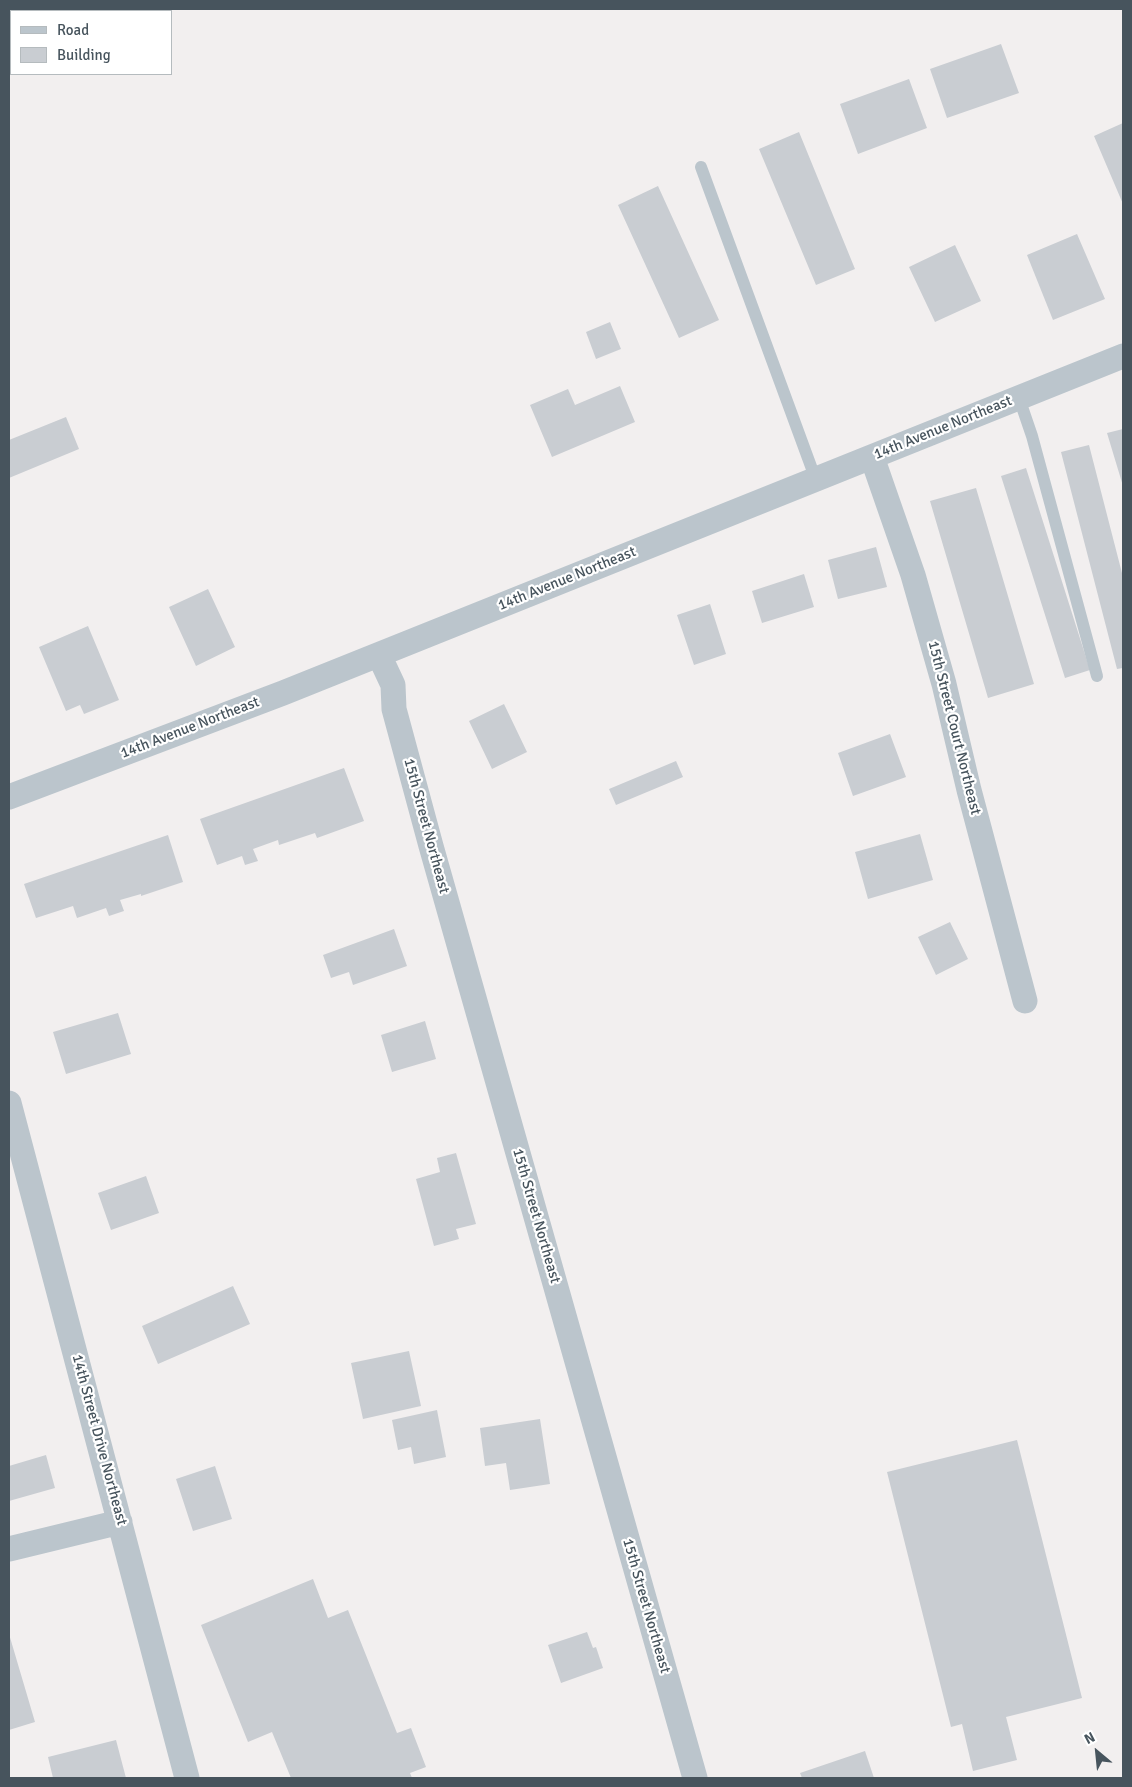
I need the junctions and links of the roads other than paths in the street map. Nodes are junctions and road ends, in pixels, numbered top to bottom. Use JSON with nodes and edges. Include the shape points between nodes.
{"nodes":[{"id":1,"x":701,"y":167,"type":"dead end"},
{"id":2,"x":1123,"y":356,"type":"edge"},
{"id":3,"x":1019,"y":398,"type":"junction"},
{"id":4,"x":872,"y":457,"type":"junction"},
{"id":5,"x":816,"y":480,"type":"junction"},
{"id":6,"x":379,"y":655,"type":"junction"},
{"id":7,"x":1097,"y":676,"type":"dead end"},
{"id":8,"x":9,"y":797,"type":"edge"},
{"id":9,"x":1025,"y":1001,"type":"dead end"},
{"id":10,"x":9,"y":1103,"type":"edge"},
{"id":11,"x":120,"y":1522,"type":"junction"},
{"id":12,"x":9,"y":1549,"type":"edge"},
{"id":13,"x":187,"y":1778,"type":"edge"},
{"id":14,"x":695,"y":1778,"type":"edge"}],
"edges":[{"from":1,"to":5,"type":"lane"},
{"from":2,"to":3,"type":"street","name":"14th Avenue Northeast"},
{"from":3,"to":4,"type":"street","name":"14th Avenue Northeast"},
{"from":3,"to":7,"type":"lane"},
{"from":4,"to":5,"type":"street","name":"14th Avenue Northeast"},
{"from":4,"to":9,"type":"street","name":"15th Street Court Northeast","via":[[913,575],[944,684]]},
{"from":5,"to":6,"type":"street","name":"14th Avenue Northeast"},
{"from":6,"to":8,"type":"street","name":"14th Avenue Northeast"},
{"from":6,"to":14,"type":"street","name":"15th Street Northeast","via":[[393,685],[394,709],[433,856]]},
{"from":10,"to":11,"type":"street","name":"14th Street Drive Northeast"},
{"from":11,"to":12,"type":"street"},
{"from":11,"to":13,"type":"street","name":"14th Street Drive Northeast"}]}
